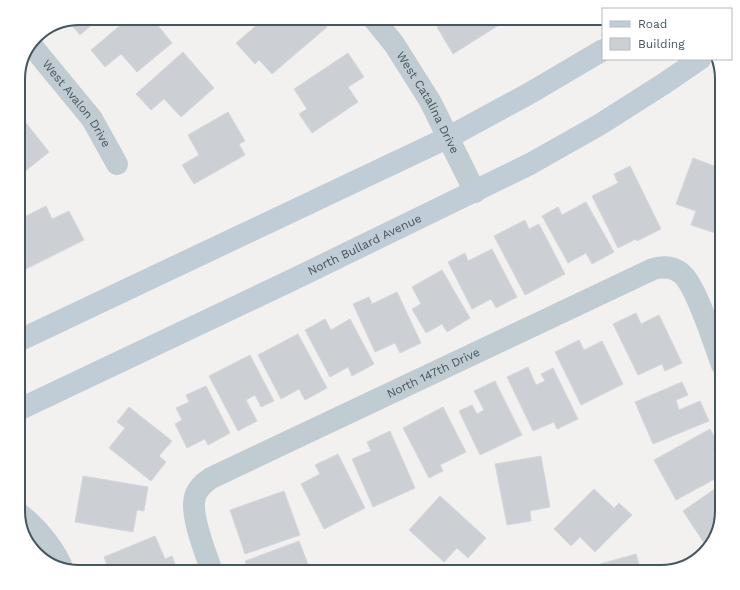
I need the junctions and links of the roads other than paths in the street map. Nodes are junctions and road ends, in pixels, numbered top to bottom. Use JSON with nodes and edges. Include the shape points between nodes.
{"nodes":[{"id":1,"x":379,"y":25,"type":"edge"},
{"id":2,"x":34,"y":49,"type":"edge"},
{"id":3,"x":602,"y":51,"type":"edge"},
{"id":4,"x":699,"y":60,"type":"edge"},
{"id":5,"x":449,"y":137,"type":"junction"},
{"id":6,"x":117,"y":164,"type":"dead end"},
{"id":7,"x":475,"y":192,"type":"junction"},
{"id":8,"x":25,"y":338,"type":"edge"},
{"id":9,"x":715,"y":347,"type":"edge"},
{"id":10,"x":25,"y":407,"type":"edge"},
{"id":11,"x":26,"y":521,"type":"edge"},
{"id":12,"x":59,"y":561,"type":"edge"},
{"id":13,"x":210,"y":565,"type":"edge"}],
"edges":[{"from":1,"to":5,"type":"street","name":"West Catalina Drive","via":[[416,78]]},
{"from":2,"to":6,"type":"street","name":"West Avalon Drive","via":[[92,119]]},
{"from":3,"to":5,"type":"main road"},
{"from":4,"to":7,"type":"main road","name":"North Bullard Avenue","via":[[599,125]]},
{"from":5,"to":7,"type":"street","name":"West Catalina Drive"},
{"from":5,"to":8,"type":"main road"},
{"from":7,"to":10,"type":"main road","name":"North Bullard Avenue"},
{"from":9,"to":13,"type":"street","name":"North 147th Drive","via":[[692,287],[683,274],[669,267],[653,269],[211,478],[201,487],[194,499],[195,516]]},
{"from":11,"to":12,"type":"street","via":[[55,552]]}]}
